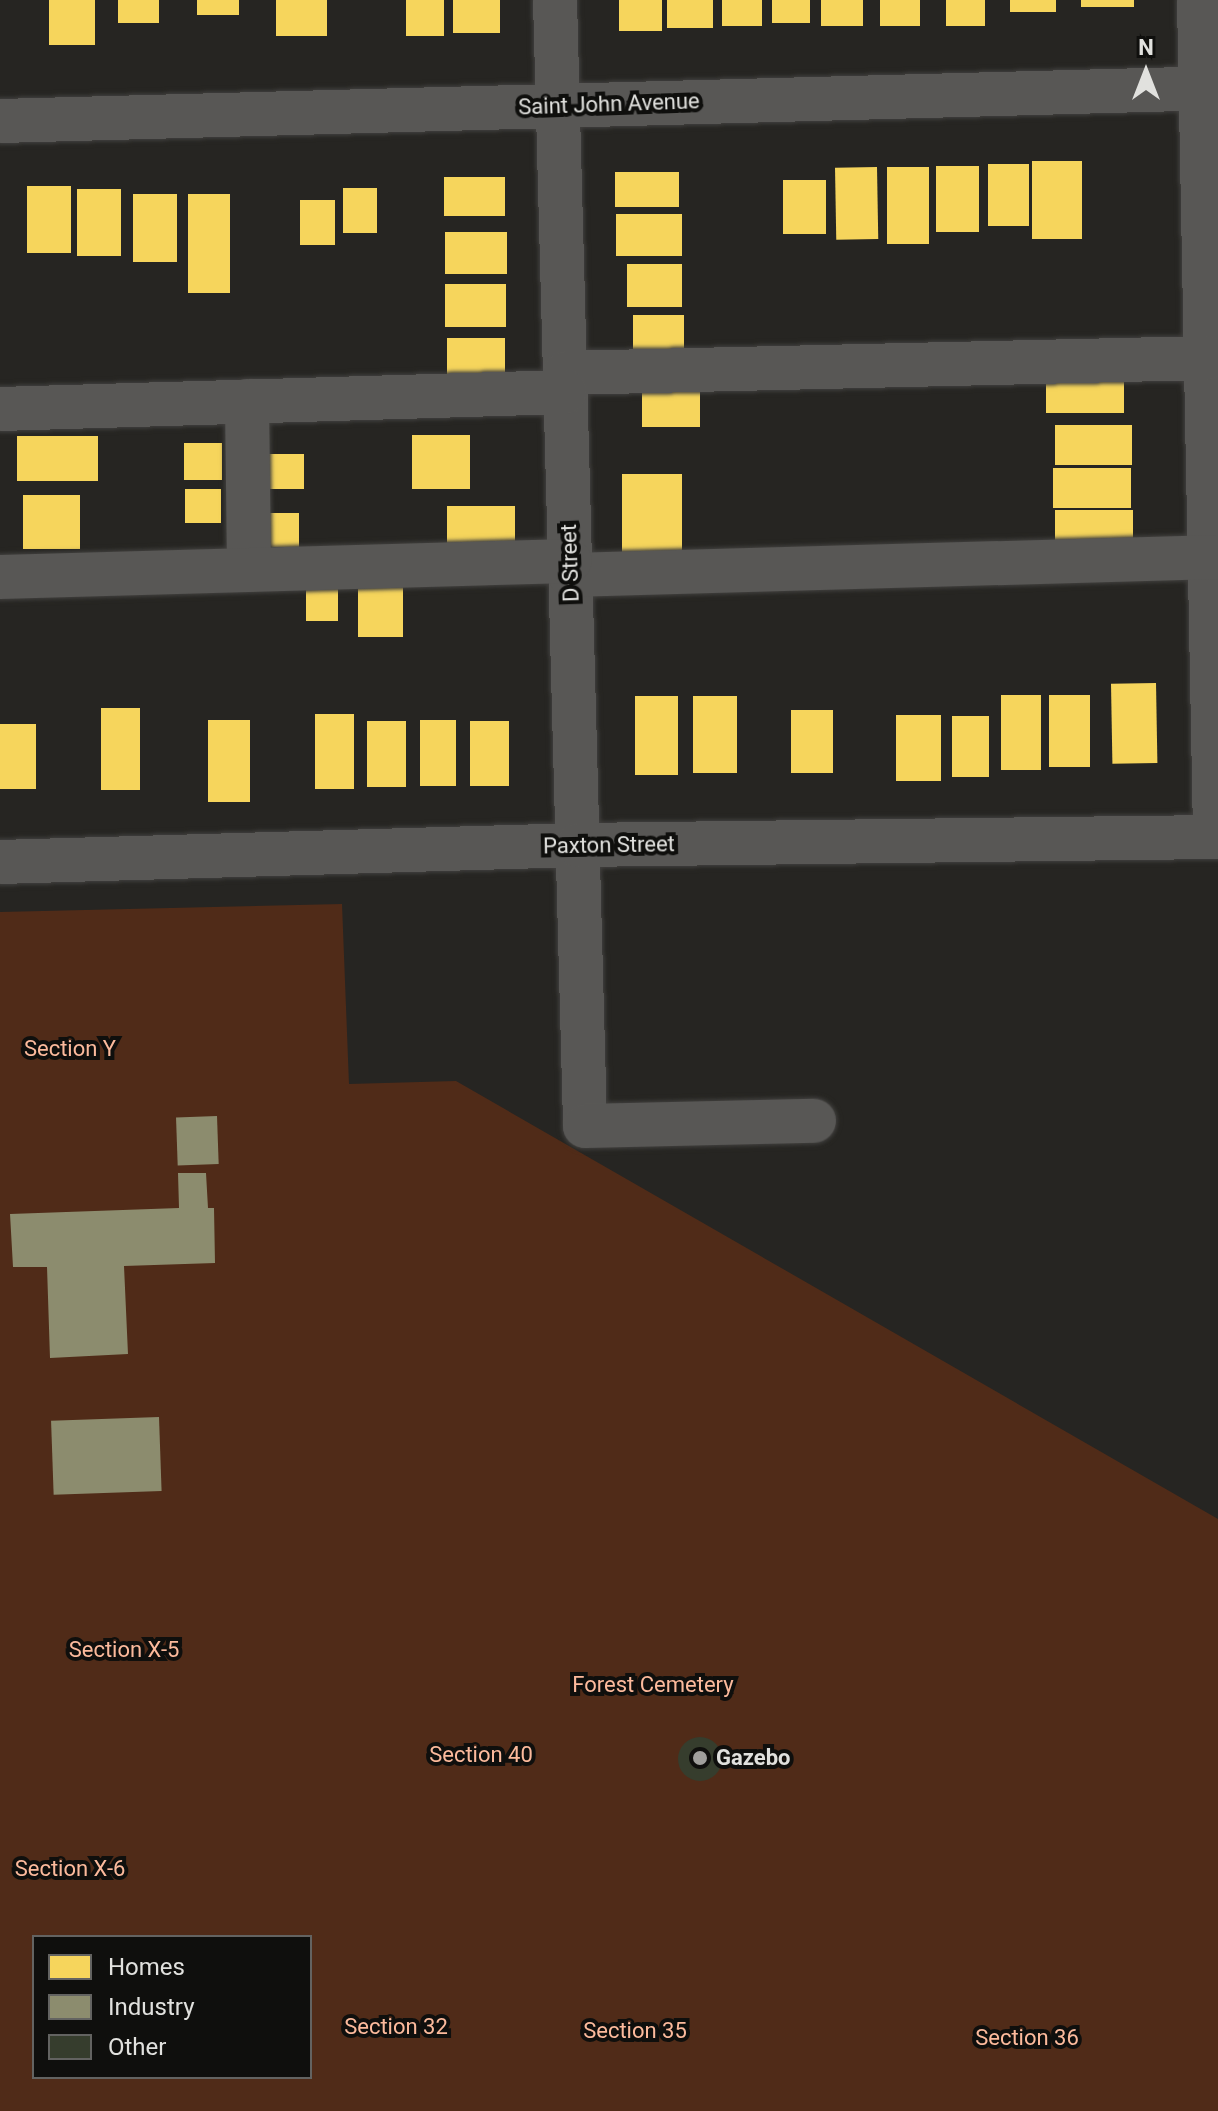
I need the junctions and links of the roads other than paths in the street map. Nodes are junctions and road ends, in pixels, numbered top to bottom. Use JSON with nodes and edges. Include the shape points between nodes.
{"nodes":[{"id":1,"x":555,"y":0,"type":"edge"},
{"id":2,"x":1199,"y":0,"type":"edge"},
{"id":3,"x":1210,"y":88,"type":"edge"},
{"id":4,"x":557,"y":106,"type":"junction"},
{"id":5,"x":0,"y":121,"type":"edge"},
{"id":6,"x":1210,"y":360,"type":"edge"},
{"id":7,"x":565,"y":382,"type":"junction"},
{"id":8,"x":247,"y":401,"type":"junction"},
{"id":9,"x":0,"y":409,"type":"edge"},
{"id":10,"x":1214,"y":558,"type":"edge"},
{"id":11,"x":570,"y":568,"type":"junction"},
{"id":12,"x":249,"y":570,"type":"junction"},
{"id":13,"x":0,"y":577,"type":"edge"},
{"id":14,"x":1216,"y":837,"type":"edge"},
{"id":15,"x":578,"y":845,"type":"junction"},
{"id":16,"x":0,"y":862,"type":"edge"},
{"id":17,"x":814,"y":1121,"type":"dead end"}],
"edges":[{"from":1,"to":4,"type":"street","name":"D Street"},
{"from":2,"to":3,"type":"street"},
{"from":3,"to":4,"type":"street","name":"Saint John Avenue"},
{"from":3,"to":6,"type":"street"},
{"from":4,"to":5,"type":"street","name":"Saint John Avenue"},
{"from":4,"to":7,"type":"street","name":"D Street"},
{"from":6,"to":7,"type":"street"},
{"from":6,"to":10,"type":"street"},
{"from":7,"to":8,"type":"street"},
{"from":7,"to":11,"type":"street","name":"D Street"},
{"from":8,"to":9,"type":"street"},
{"from":8,"to":12,"type":"street"},
{"from":10,"to":11,"type":"street"},
{"from":10,"to":14,"type":"street"},
{"from":11,"to":12,"type":"street"},
{"from":11,"to":15,"type":"street","name":"D Street"},
{"from":12,"to":13,"type":"street"},
{"from":14,"to":15,"type":"street","name":"Paxton Street"},
{"from":15,"to":16,"type":"street","name":"Paxton Street"},
{"from":15,"to":17,"type":"street","name":"D Street","via":[[585,1126]]}]}
